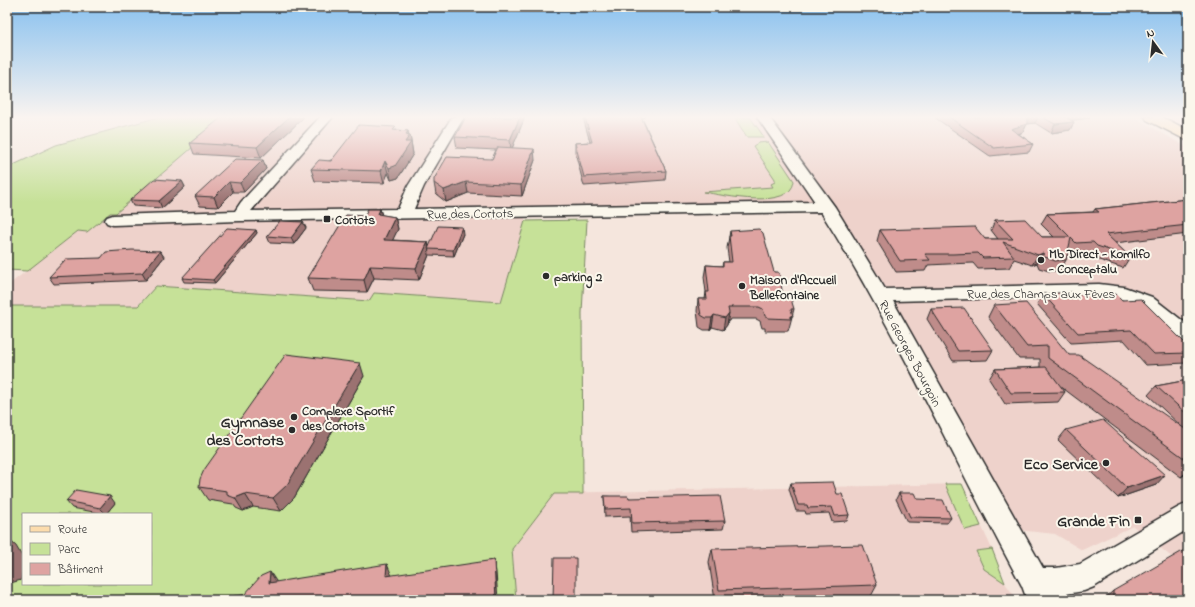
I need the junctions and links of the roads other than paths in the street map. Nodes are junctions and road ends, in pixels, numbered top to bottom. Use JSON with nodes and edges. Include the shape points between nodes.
{"nodes":[{"id":1,"x":301,"y":145,"type":"edge"},
{"id":2,"x":440,"y":145,"type":"edge"},
{"id":3,"x":784,"y":145,"type":"edge"},
{"id":4,"x":827,"y":207,"type":"junction"},
{"id":5,"x":404,"y":214,"type":"junction"},
{"id":6,"x":240,"y":216,"type":"junction"},
{"id":7,"x":114,"y":220,"type":"dead end"},
{"id":8,"x":879,"y":295,"type":"junction"},
{"id":9,"x":1188,"y":336,"type":"edge"},
{"id":10,"x":1188,"y":515,"type":"edge"},
{"id":11,"x":1038,"y":591,"type":"edge"}],
"edges":[{"from":1,"to":6,"type":"street"},
{"from":2,"to":5,"type":"street","via":[[416,186]]},
{"from":3,"to":4,"type":"street","name":"Rue Georges Bourgoin"},
{"from":4,"to":5,"type":"street","name":"Rue des Cortots"},
{"from":4,"to":8,"type":"street","name":"Rue Georges Bourgoin"},
{"from":5,"to":6,"type":"street","name":"Rue des Cortots"},
{"from":6,"to":7,"type":"street","name":"Rue des Cortots"},
{"from":8,"to":9,"type":"street","name":"Rue des Champs aux Fèves","via":[[1099,290],[1124,292],[1145,301]]},
{"from":8,"to":11,"type":"street","name":"Rue Georges Bourgoin","via":[[904,336]]},
{"from":10,"to":11,"type":"street","via":[[1084,577],[1056,582]]}]}
